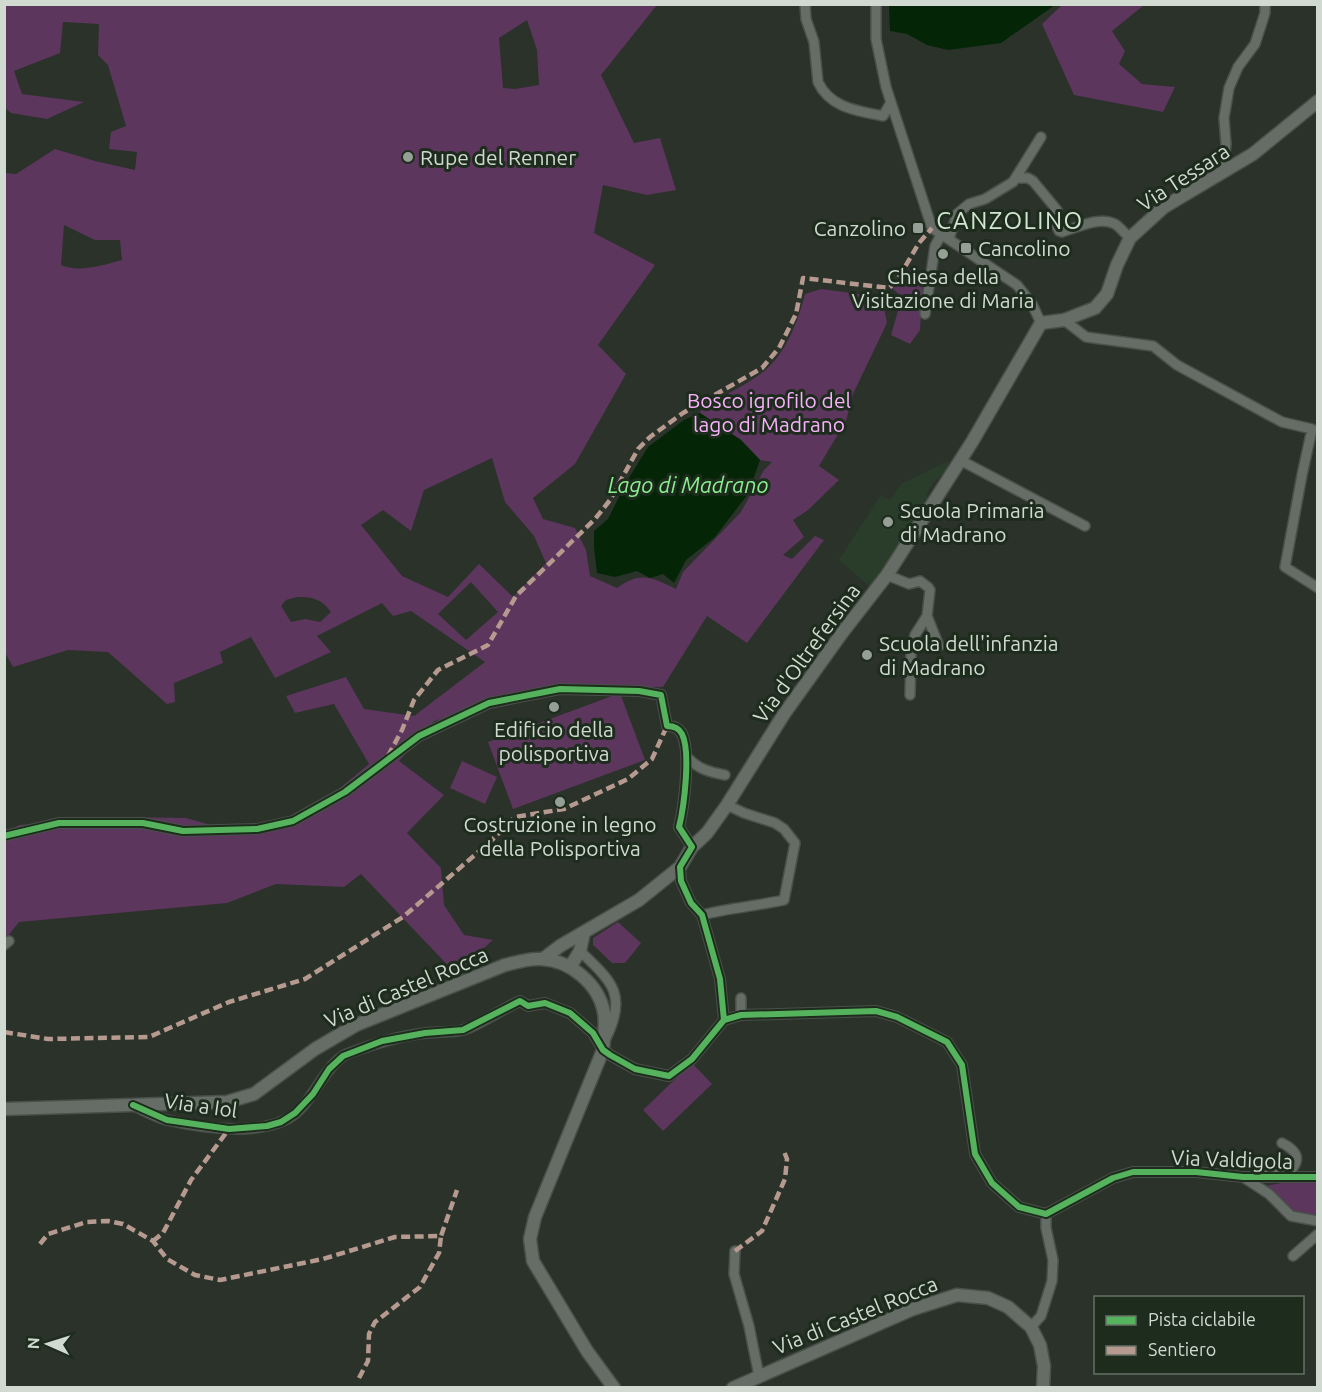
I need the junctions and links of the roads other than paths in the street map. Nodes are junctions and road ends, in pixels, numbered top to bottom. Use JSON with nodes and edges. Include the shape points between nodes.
{"nodes":[{"id":1,"x":805,"y":4,"type":"edge"},
{"id":2,"x":876,"y":4,"type":"edge"},
{"id":3,"x":1265,"y":4,"type":"edge"},
{"id":4,"x":1317,"y":102,"type":"edge"},
{"id":5,"x":890,"y":104,"type":"junction"},
{"id":6,"x":1041,"y":137,"type":"dead end"},
{"id":7,"x":1223,"y":172,"type":"junction"},
{"id":8,"x":1017,"y":178,"type":"junction"},
{"id":9,"x":945,"y":237,"type":"junction"},
{"id":10,"x":1130,"y":238,"type":"junction"},
{"id":11,"x":925,"y":314,"type":"dead end"},
{"id":12,"x":1064,"y":320,"type":"junction"},
{"id":13,"x":1041,"y":323,"type":"junction"},
{"id":14,"x":960,"y":460,"type":"junction"},
{"id":15,"x":1084,"y":525,"type":"dead end"},
{"id":16,"x":886,"y":574,"type":"junction"},
{"id":17,"x":1317,"y":588,"type":"edge"},
{"id":18,"x":927,"y":616,"type":"junction"},
{"id":19,"x":939,"y":646,"type":"dead end"},
{"id":20,"x":910,"y":695,"type":"dead end"},
{"id":21,"x":687,"y":757,"type":"junction"},
{"id":22,"x":725,"y":775,"type":"dead end"},
{"id":23,"x":727,"y":805,"type":"junction"},
{"id":24,"x":4,"y":836,"type":"edge"},
{"id":25,"x":692,"y":847,"type":"junction"},
{"id":26,"x":680,"y":867,"type":"junction"},
{"id":27,"x":702,"y":915,"type":"junction"},
{"id":28,"x":584,"y":932,"type":"junction"},
{"id":29,"x":580,"y":951,"type":"junction"},
{"id":30,"x":543,"y":959,"type":"junction"},
{"id":31,"x":570,"y":967,"type":"junction"},
{"id":32,"x":741,"y":998,"type":"dead end"},
{"id":33,"x":741,"y":1015,"type":"junction"},
{"id":34,"x":724,"y":1020,"type":"junction"},
{"id":35,"x":603,"y":1046,"type":"junction"},
{"id":36,"x":132,"y":1105,"type":"junction"},
{"id":37,"x":4,"y":1109,"type":"edge"},
{"id":38,"x":1282,"y":1143,"type":"dead end"},
{"id":39,"x":1243,"y":1177,"type":"junction"},
{"id":40,"x":1317,"y":1177,"type":"edge"},
{"id":41,"x":1046,"y":1214,"type":"junction"},
{"id":42,"x":1317,"y":1221,"type":"edge"},
{"id":43,"x":1317,"y":1234,"type":"edge"},
{"id":44,"x":735,"y":1251,"type":"dead end"},
{"id":45,"x":1293,"y":1256,"type":"dead end"},
{"id":46,"x":1030,"y":1327,"type":"junction"},
{"id":47,"x":759,"y":1376,"type":"junction"},
{"id":48,"x":612,"y":1387,"type":"edge"},
{"id":49,"x":733,"y":1388,"type":"edge"},
{"id":50,"x":1043,"y":1388,"type":"edge"}],
"edges":[{"from":1,"to":5,"type":"street","via":[[821,87],[839,105],[883,116]]},
{"from":2,"to":5,"type":"street","via":[[876,39]]},
{"from":3,"to":7,"type":"street","via":[[1255,44],[1228,88]]},
{"from":4,"to":7,"type":"main road","name":"Via Tessara","via":[[1253,154]]},
{"from":5,"to":9,"type":"street","via":[[926,214],[932,228]]},
{"from":6,"to":8,"type":"street"},
{"from":7,"to":10,"type":"main road","name":"Via Tessara","via":[[1164,207]]},
{"from":8,"to":9,"type":"street","via":[[969,204],[957,214]]},
{"from":8,"to":10,"type":"street","via":[[1033,181],[1057,210],[1051,214],[1059,231],[1106,221]]},
{"from":9,"to":11,"type":"street","via":[[935,246]]},
{"from":9,"to":13,"type":"street","via":[[1017,285]]},
{"from":10,"to":12,"type":"main road","name":"Via Tessara","via":[[1107,294],[1095,308]]},
{"from":12,"to":13,"type":"main road","name":"Via Tessara"},
{"from":12,"to":17,"type":"street","via":[[1086,337],[1153,346],[1177,365],[1282,422],[1312,429],[1286,567]]},
{"from":13,"to":14,"type":"main road","name":"Via d'Oltrefersina"},
{"from":14,"to":15,"type":"street"},
{"from":14,"to":16,"type":"main road","name":"Via d'Oltrefersina"},
{"from":16,"to":18,"type":"street","via":[[909,584],[920,581],[928,586]]},
{"from":16,"to":23,"type":"main road","name":"Via d'Oltrefersina","via":[[784,714]]},
{"from":18,"to":19,"type":"street"},
{"from":18,"to":20,"type":"street","via":[[915,635],[911,653]]},
{"from":21,"to":22,"type":"street","via":[[707,772]]},
{"from":21,"to":24,"type":"street","via":[[682,733],[674,726],[666,726],[661,695],[560,688],[489,703],[419,736],[345,792],[293,821],[256,829],[183,831],[143,823],[59,823]]},
{"from":21,"to":25,"type":"street","via":[[680,827]]},
{"from":23,"to":25,"type":"main road","name":"Via d'Oltrefersina"},
{"from":23,"to":27,"type":"street","via":[[775,823],[795,843],[784,900]]},
{"from":25,"to":26,"type":"main road","name":"Via d'Oltrefersina"},
{"from":26,"to":27,"type":"street","via":[[681,881]]},
{"from":26,"to":28,"type":"main road","via":[[639,900]]},
{"from":27,"to":34,"type":"street","via":[[720,980]]},
{"from":28,"to":29,"type":"main road"},
{"from":28,"to":30,"type":"main road"},
{"from":29,"to":31,"type":"main road"},
{"from":29,"to":35,"type":"street","name":"Via di Castel Rocca","via":[[609,979],[614,990],[614,1022]]},
{"from":30,"to":31,"type":"main road","name":"Via di Castel Rocca"},
{"from":30,"to":36,"type":"main road","name":"Via di Castel Rocca","via":[[505,965],[356,1025],[315,1049],[254,1094],[227,1102]]},
{"from":31,"to":35,"type":"main road","name":"Via di Castel Rocca","via":[[588,981],[601,1002]]},
{"from":32,"to":33,"type":"street"},
{"from":33,"to":34,"type":"street"},
{"from":33,"to":41,"type":"street","via":[[876,1011],[947,1042],[962,1065],[975,1154],[992,1183],[1019,1207]]},
{"from":34,"to":35,"type":"street","via":[[692,1059],[669,1076],[635,1069]]},
{"from":35,"to":36,"type":"street","name":"Via a Iol","via":[[570,1013],[545,1003],[528,1006],[520,1001],[464,1030],[382,1041],[343,1056],[296,1113],[267,1126],[229,1129],[167,1120]]},
{"from":35,"to":48,"type":"main road","name":"Via di Castel Rocca","via":[[530,1239],[533,1261]]},
{"from":36,"to":37,"type":"main road","name":"Via di Castel Rocca"},
{"from":38,"to":39,"type":"street","via":[[1297,1154],[1297,1164],[1292,1169]]},
{"from":39,"to":40,"type":"street","name":"Via Valdigola"},
{"from":39,"to":41,"type":"street","name":"Via Valdigola","via":[[1133,1172],[1113,1178]]},
{"from":39,"to":42,"type":"street","via":[[1269,1194],[1291,1216]]},
{"from":41,"to":46,"type":"street","via":[[1052,1281],[1041,1316]]},
{"from":43,"to":45,"type":"street"},
{"from":44,"to":47,"type":"street","via":[[734,1274]]},
{"from":46,"to":47,"type":"main road","name":"Via di Castel Rocca","via":[[1008,1307],[988,1298],[957,1295]]},
{"from":46,"to":50,"type":"main road","name":"Via di Castel Rocca","via":[[1040,1345]]},
{"from":47,"to":49,"type":"main road","name":"Via di Castel Rocca"}]}
